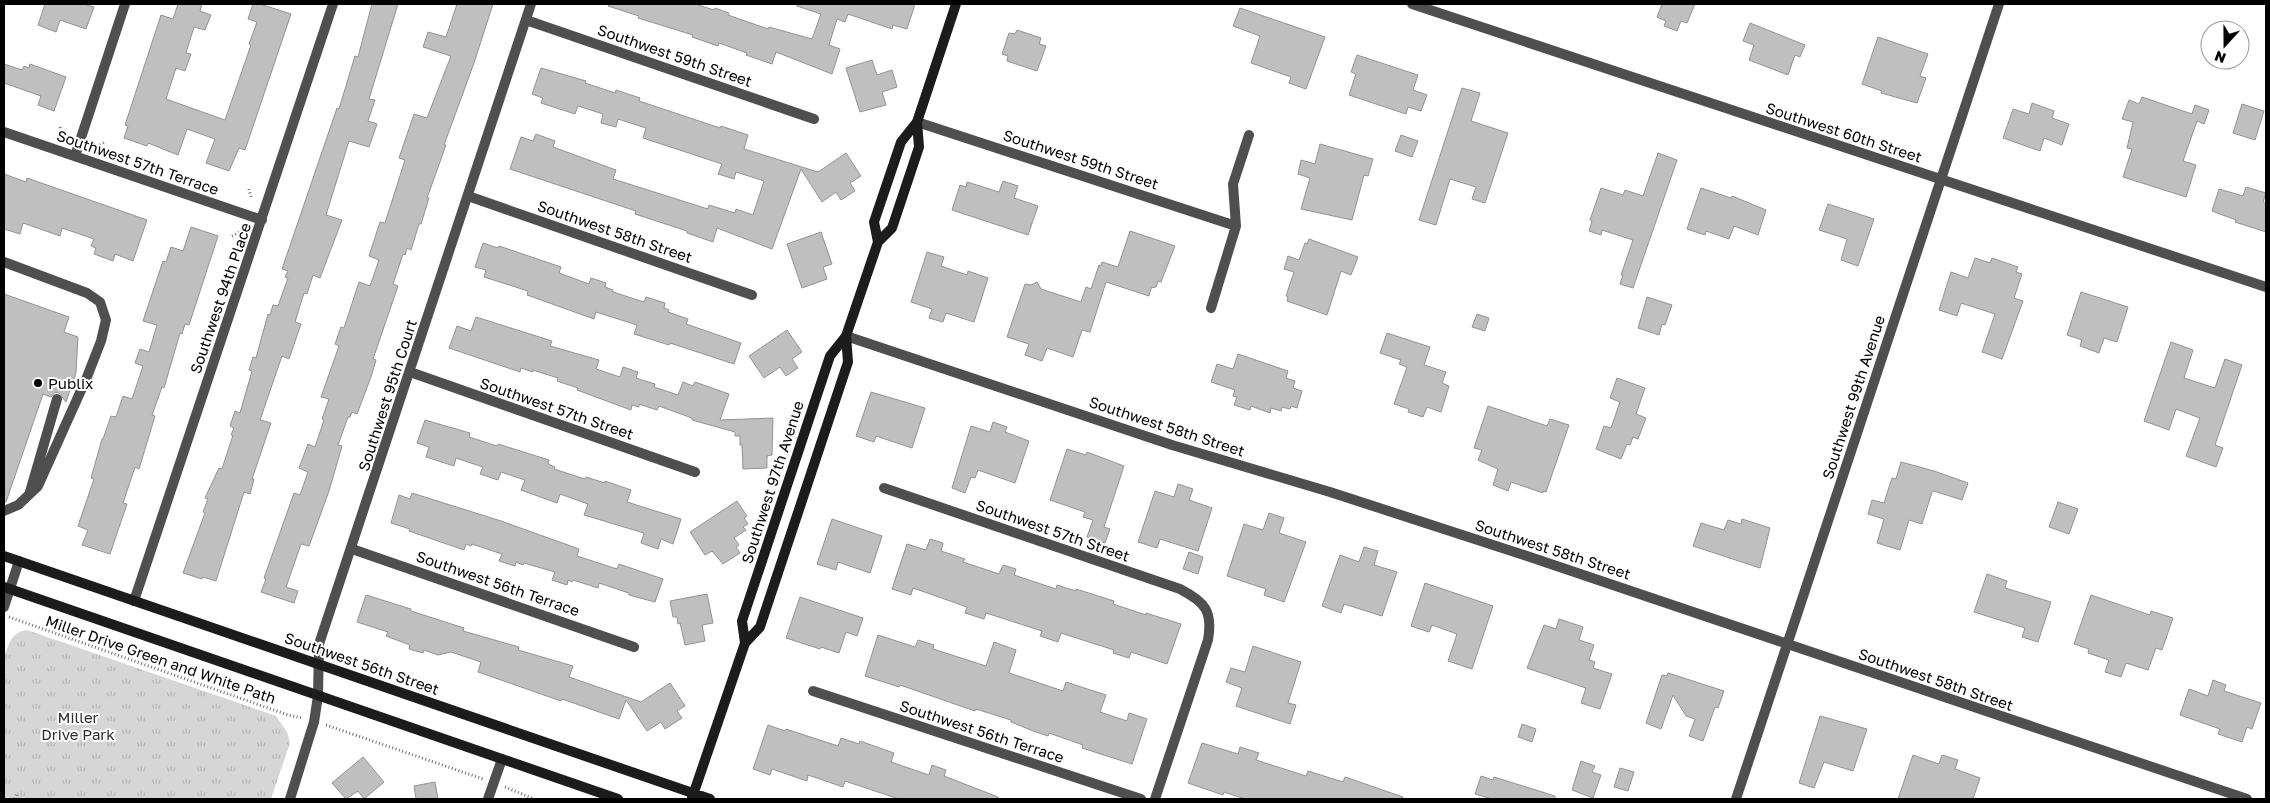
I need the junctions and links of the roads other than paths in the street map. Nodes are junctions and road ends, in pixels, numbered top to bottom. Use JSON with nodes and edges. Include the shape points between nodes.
{"nodes":[{"id":1,"x":125,"y":4,"type":"edge"},
{"id":2,"x":333,"y":4,"type":"edge"},
{"id":3,"x":531,"y":4,"type":"edge"},
{"id":4,"x":956,"y":4,"type":"edge"},
{"id":5,"x":1412,"y":4,"type":"edge"},
{"id":6,"x":1999,"y":4,"type":"edge"},
{"id":7,"x":526,"y":20,"type":"junction"},
{"id":8,"x":814,"y":119,"type":"dead end"},
{"id":9,"x":917,"y":122,"type":"junction"},
{"id":10,"x":4,"y":132,"type":"edge"},
{"id":11,"x":1249,"y":135,"type":"dead end"},
{"id":12,"x":75,"y":156,"type":"junction"},
{"id":13,"x":1940,"y":180,"type":"junction"},
{"id":14,"x":468,"y":196,"type":"junction"},
{"id":15,"x":262,"y":220,"type":"junction"},
{"id":16,"x":1236,"y":226,"type":"junction"},
{"id":17,"x":878,"y":242,"type":"junction"},
{"id":18,"x":4,"y":262,"type":"edge"},
{"id":19,"x":2266,"y":287,"type":"edge"},
{"id":20,"x":752,"y":294,"type":"dead end"},
{"id":21,"x":1211,"y":308,"type":"dead end"},
{"id":22,"x":846,"y":336,"type":"junction"},
{"id":23,"x":410,"y":372,"type":"junction"},
{"id":24,"x":695,"y":472,"type":"dead end"},
{"id":25,"x":38,"y":486,"type":"junction"},
{"id":26,"x":884,"y":488,"type":"dead end"},
{"id":27,"x":28,"y":496,"type":"junction"},
{"id":28,"x":4,"y":511,"type":"edge"},
{"id":29,"x":352,"y":549,"type":"junction"},
{"id":30,"x":4,"y":556,"type":"edge"},
{"id":31,"x":19,"y":561,"type":"junction"},
{"id":32,"x":7,"y":588,"type":"edge"},
{"id":33,"x":134,"y":601,"type":"junction"},
{"id":34,"x":4,"y":607,"type":"edge"},
{"id":35,"x":745,"y":643,"type":"junction"},
{"id":36,"x":1788,"y":644,"type":"junction"},
{"id":37,"x":634,"y":646,"type":"dead end"},
{"id":38,"x":318,"y":664,"type":"junction"},
{"id":39,"x":813,"y":691,"type":"dead end"},
{"id":40,"x":318,"y":696,"type":"junction"},
{"id":41,"x":502,"y":759,"type":"junction"},
{"id":42,"x":693,"y":796,"type":"edge"},
{"id":43,"x":290,"y":799,"type":"edge"},
{"id":44,"x":488,"y":799,"type":"edge"},
{"id":45,"x":618,"y":799,"type":"edge"},
{"id":46,"x":710,"y":799,"type":"edge"},
{"id":47,"x":1141,"y":799,"type":"edge"},
{"id":48,"x":1155,"y":799,"type":"edge"},
{"id":49,"x":1736,"y":799,"type":"edge"},
{"id":50,"x":2247,"y":799,"type":"edge"}],
"edges":[{"from":1,"to":12,"type":"street"},
{"from":2,"to":15,"type":"street","name":"Southwest 94th Place"},
{"from":3,"to":7,"type":"street","name":"Southwest 95th Court"},
{"from":4,"to":9,"type":"main road","name":"Southwest 97th Avenue"},
{"from":5,"to":13,"type":"street","name":"Southwest 60th Street"},
{"from":6,"to":13,"type":"street","name":"Southwest 99th Avenue"},
{"from":7,"to":8,"type":"street","name":"Southwest 59th Street"},
{"from":7,"to":14,"type":"street","name":"Southwest 95th Court"},
{"from":9,"to":16,"type":"street","name":"Southwest 59th Street"},
{"from":9,"to":17,"type":"main road","name":"Southwest 97th Avenue","via":[[919,147],[892,228]]},
{"from":9,"to":17,"type":"main road","name":"Southwest 97th Avenue","via":[[901,142],[874,222]]},
{"from":10,"to":12,"type":"street","name":"Southwest 57th Terrace"},
{"from":11,"to":16,"type":"street","via":[[1233,184]]},
{"from":12,"to":15,"type":"street","name":"Southwest 57th Terrace"},
{"from":13,"to":19,"type":"street","name":"Southwest 60th Street"},
{"from":13,"to":36,"type":"street","name":"Southwest 99th Avenue"},
{"from":14,"to":20,"type":"street","name":"Southwest 58th Street"},
{"from":14,"to":23,"type":"street","name":"Southwest 95th Court"},
{"from":15,"to":33,"type":"street","name":"Southwest 94th Place"},
{"from":16,"to":21,"type":"street"},
{"from":17,"to":22,"type":"main road","name":"Southwest 97th Avenue"},
{"from":18,"to":25,"type":"street","via":[[87,293],[100,302],[106,320],[87,377]]},
{"from":22,"to":35,"type":"main road","name":"Southwest 97th Avenue","via":[[830,356],[823,375],[742,621]]},
{"from":22,"to":35,"type":"main road","name":"Southwest 97th Avenue","via":[[848,362],[760,627]]},
{"from":22,"to":36,"type":"street","name":"Southwest 58th Street","via":[[1172,445],[1510,550]]},
{"from":23,"to":24,"type":"street","name":"Southwest 57th Street"},
{"from":23,"to":29,"type":"street","name":"Southwest 95th Court"},
{"from":25,"to":27,"type":"street"},
{"from":25,"to":27,"type":"street","via":[[59,400]]},
{"from":26,"to":48,"type":"street","name":"Southwest 57th Street","via":[[1180,589],[1200,602],[1210,620],[1208,640]]},
{"from":27,"to":28,"type":"street"},
{"from":29,"to":37,"type":"street","name":"Southwest 56th Terrace"},
{"from":29,"to":38,"type":"street","name":"Southwest 95th Court","via":[[319,644]]},
{"from":30,"to":31,"type":"main road","name":"Southwest 56th Street"},
{"from":31,"to":32,"type":"street"},
{"from":31,"to":33,"type":"main road","name":"Southwest 56th Street"},
{"from":32,"to":34,"type":"street"},
{"from":32,"to":40,"type":"main road"},
{"from":33,"to":38,"type":"main road","name":"Southwest 56th Street"},
{"from":35,"to":42,"type":"main road","name":"Southwest 97th Avenue"},
{"from":36,"to":49,"type":"street","name":"Southwest 99th Avenue"},
{"from":36,"to":50,"type":"street","name":"Southwest 58th Street"},
{"from":38,"to":40,"type":"street","name":"Southwest 95th Court"},
{"from":38,"to":42,"type":"main road","name":"Southwest 56th Street"},
{"from":39,"to":47,"type":"street","name":"Southwest 56th Terrace"},
{"from":40,"to":41,"type":"main road"},
{"from":40,"to":43,"type":"street","name":"Southwest 95th Court","via":[[312,730]]},
{"from":41,"to":44,"type":"street"},
{"from":41,"to":45,"type":"main road"},
{"from":42,"to":46,"type":"main road","name":"Southwest 56th Street"}]}
